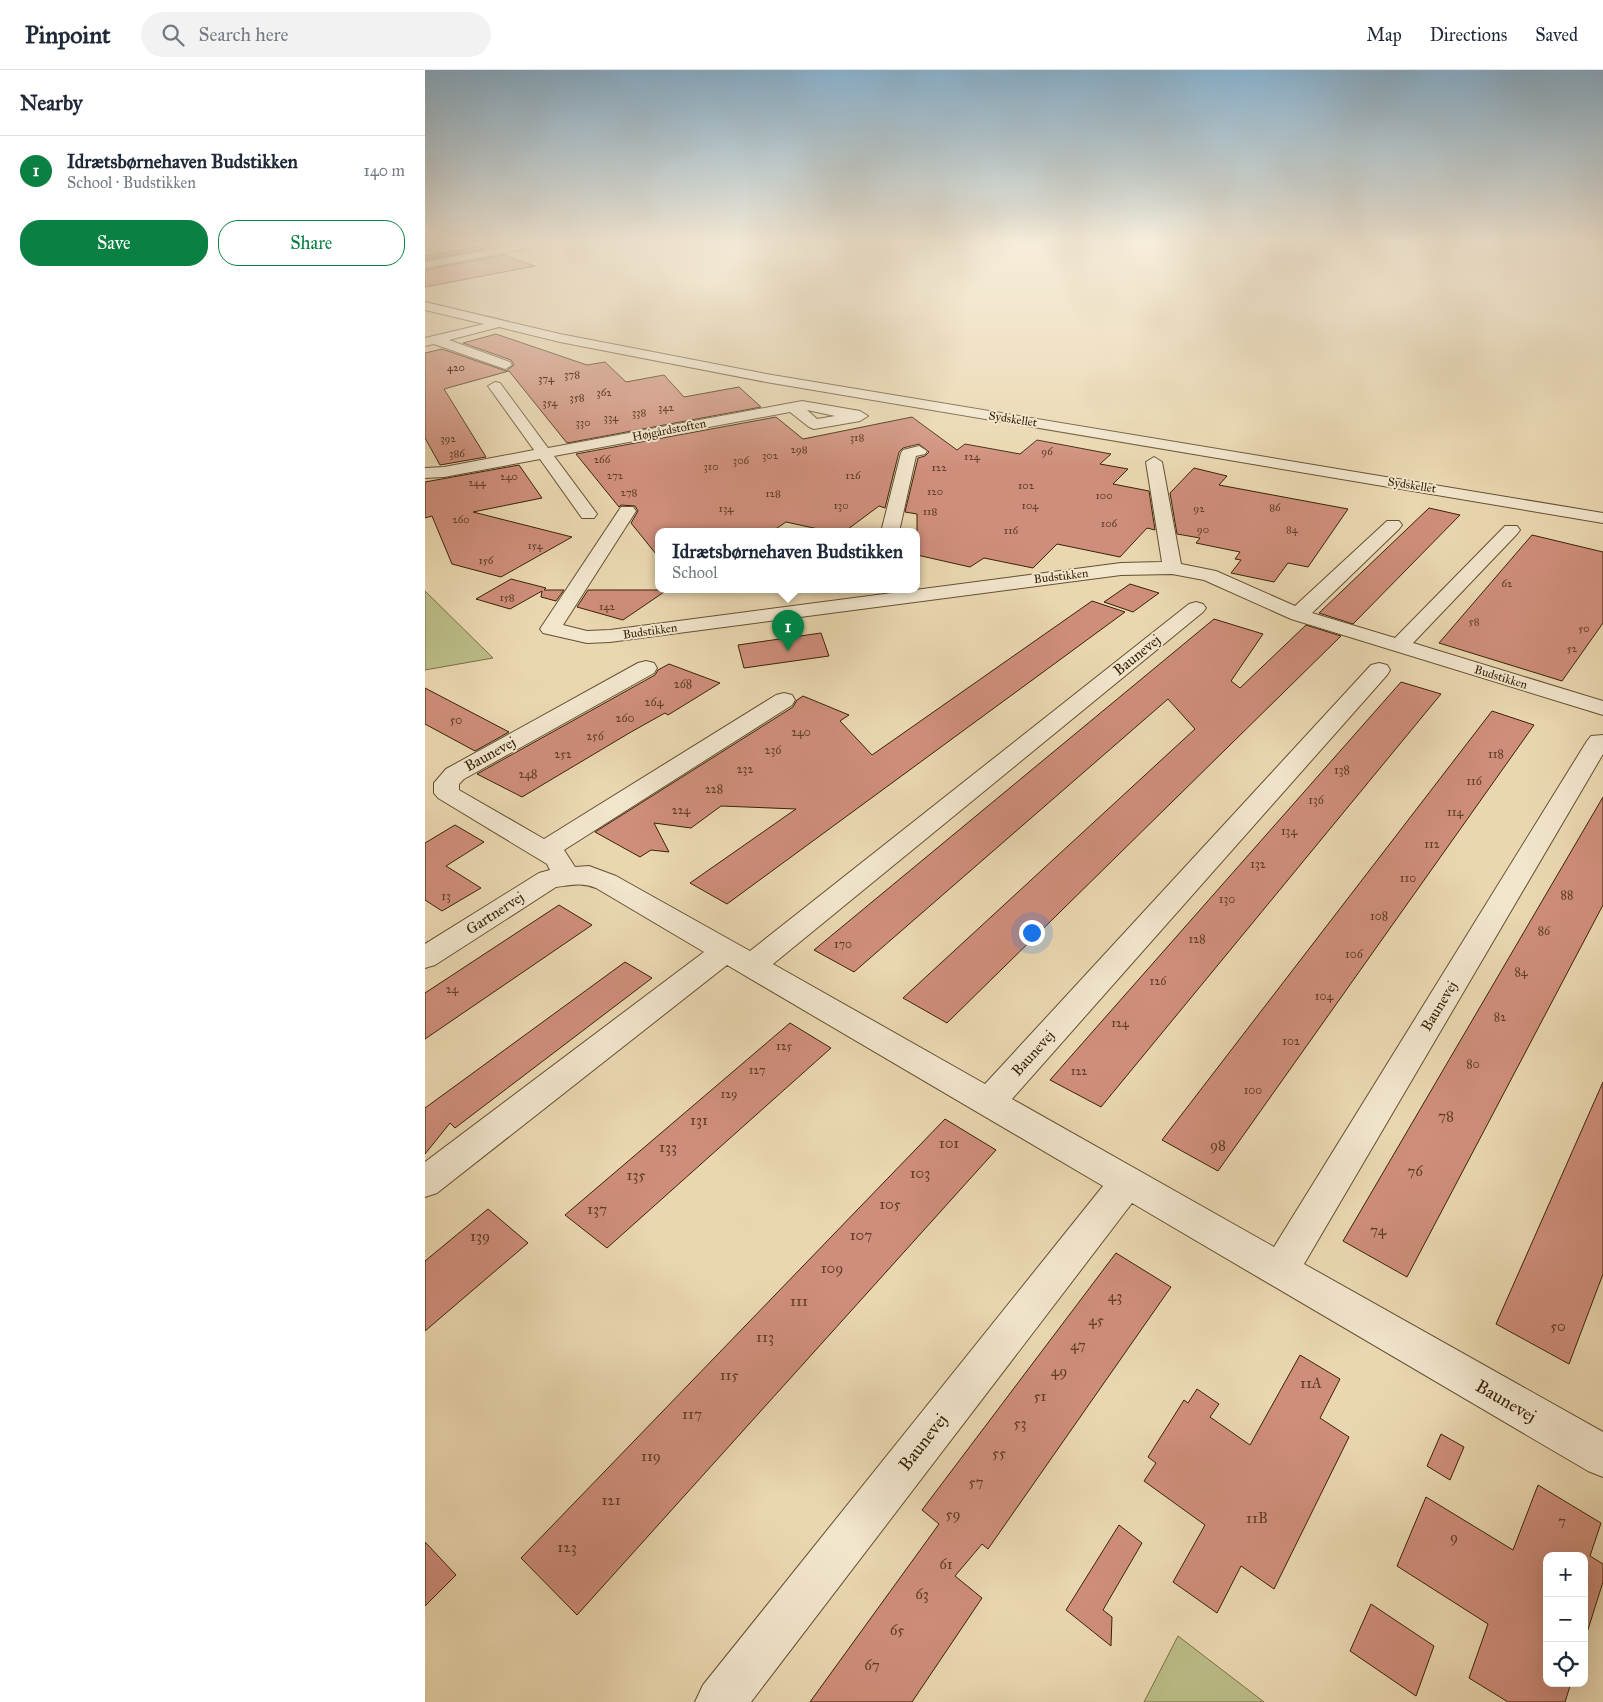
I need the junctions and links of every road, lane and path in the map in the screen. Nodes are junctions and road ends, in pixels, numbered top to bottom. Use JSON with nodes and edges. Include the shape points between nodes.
{"nodes":[{"id":1,"x":467,"y":316,"type":"edge"},
{"id":2,"x":499,"y":324,"type":"junction"},
{"id":3,"x":431,"y":341,"type":"edge"},
{"id":4,"x":505,"y":365,"type":"dead end"},
{"id":5,"x":495,"y":386,"type":"dead end"},
{"id":6,"x":793,"y":407,"type":"dead end"},
{"id":7,"x":914,"y":452,"type":"dead end"},
{"id":8,"x":544,"y":454,"type":"junction"},
{"id":9,"x":1154,"y":462,"type":"dead end"},
{"id":10,"x":425,"y":473,"type":"edge"},
{"id":11,"x":627,"y":511,"type":"dead end"},
{"id":12,"x":588,"y":514,"type":"dead end"},
{"id":13,"x":1603,"y":518,"type":"edge"},
{"id":14,"x":1393,"y":524,"type":"dead end"},
{"id":15,"x":892,"y":528,"type":"edge"},
{"id":16,"x":1511,"y":530,"type":"dead end"},
{"id":17,"x":1172,"y":568,"type":"junction"},
{"id":18,"x":920,"y":591,"type":"edge"},
{"id":19,"x":888,"y":594,"type":"edge"},
{"id":20,"x":1196,"y":608,"type":"dead end"},
{"id":21,"x":1298,"y":615,"type":"junction"},
{"id":22,"x":1399,"y":646,"type":"junction"},
{"id":23,"x":646,"y":668,"type":"dead end"},
{"id":24,"x":1379,"y":670,"type":"dead end"},
{"id":25,"x":784,"y":700,"type":"dead end"},
{"id":26,"x":1603,"y":708,"type":"edge"},
{"id":27,"x":1599,"y":741,"type":"dead end"},
{"id":28,"x":557,"y":862,"type":"junction"},
{"id":29,"x":425,"y":958,"type":"edge"},
{"id":30,"x":738,"y":958,"type":"junction"},
{"id":31,"x":989,"y":1102,"type":"junction"},
{"id":32,"x":425,"y":1182,"type":"edge"},
{"id":33,"x":1127,"y":1182,"type":"junction"},
{"id":34,"x":1280,"y":1271,"type":"junction"},
{"id":35,"x":1603,"y":1456,"type":"edge"},
{"id":36,"x":720,"y":1702,"type":"edge"}],
"edges":[{"from":1,"to":2,"type":"street","name":"Sydskellet"},
{"from":2,"to":3,"type":"street"},
{"from":2,"to":13,"type":"street","name":"Sydskellet","via":[[766,378]]},
{"from":3,"to":4,"type":"street"},
{"from":5,"to":8,"type":"street"},
{"from":6,"to":8,"type":"street","name":"Højgårdstoften"},
{"from":7,"to":15,"type":"street"},
{"from":8,"to":10,"type":"street","name":"Højgårdstoften"},
{"from":8,"to":12,"type":"street"},
{"from":9,"to":17,"type":"street"},
{"from":11,"to":19,"type":"street","name":"Budstikken","via":[[549,629],[587,637],[610,636]]},
{"from":14,"to":21,"type":"street"},
{"from":16,"to":22,"type":"street"},
{"from":17,"to":18,"type":"street","name":"Budstikken","via":[[1121,569]]},
{"from":17,"to":21,"type":"street","name":"Budstikken","via":[[1215,577]]},
{"from":20,"to":30,"type":"street","name":"Baunevej"},
{"from":21,"to":22,"type":"street","name":"Budstikken"},
{"from":22,"to":26,"type":"street","name":"Budstikken"},
{"from":23,"to":28,"type":"street","name":"Baunevej","via":[[455,774],[446,783],[447,793]]},
{"from":24,"to":31,"type":"street","name":"Baunevej"},
{"from":25,"to":28,"type":"street"},
{"from":27,"to":34,"type":"street","name":"Baunevej"},
{"from":28,"to":29,"type":"street","name":"Gartnervej","via":[[541,883]]},
{"from":28,"to":30,"type":"street","name":"Baunevej","via":[[606,882]]},
{"from":30,"to":31,"type":"street","name":"Baunevej"},
{"from":30,"to":32,"type":"street"},
{"from":31,"to":33,"type":"street","name":"Baunevej"},
{"from":33,"to":34,"type":"street","name":"Baunevej"},
{"from":33,"to":36,"type":"street","name":"Baunevej"},
{"from":34,"to":35,"type":"street","name":"Baunevej"}]}
